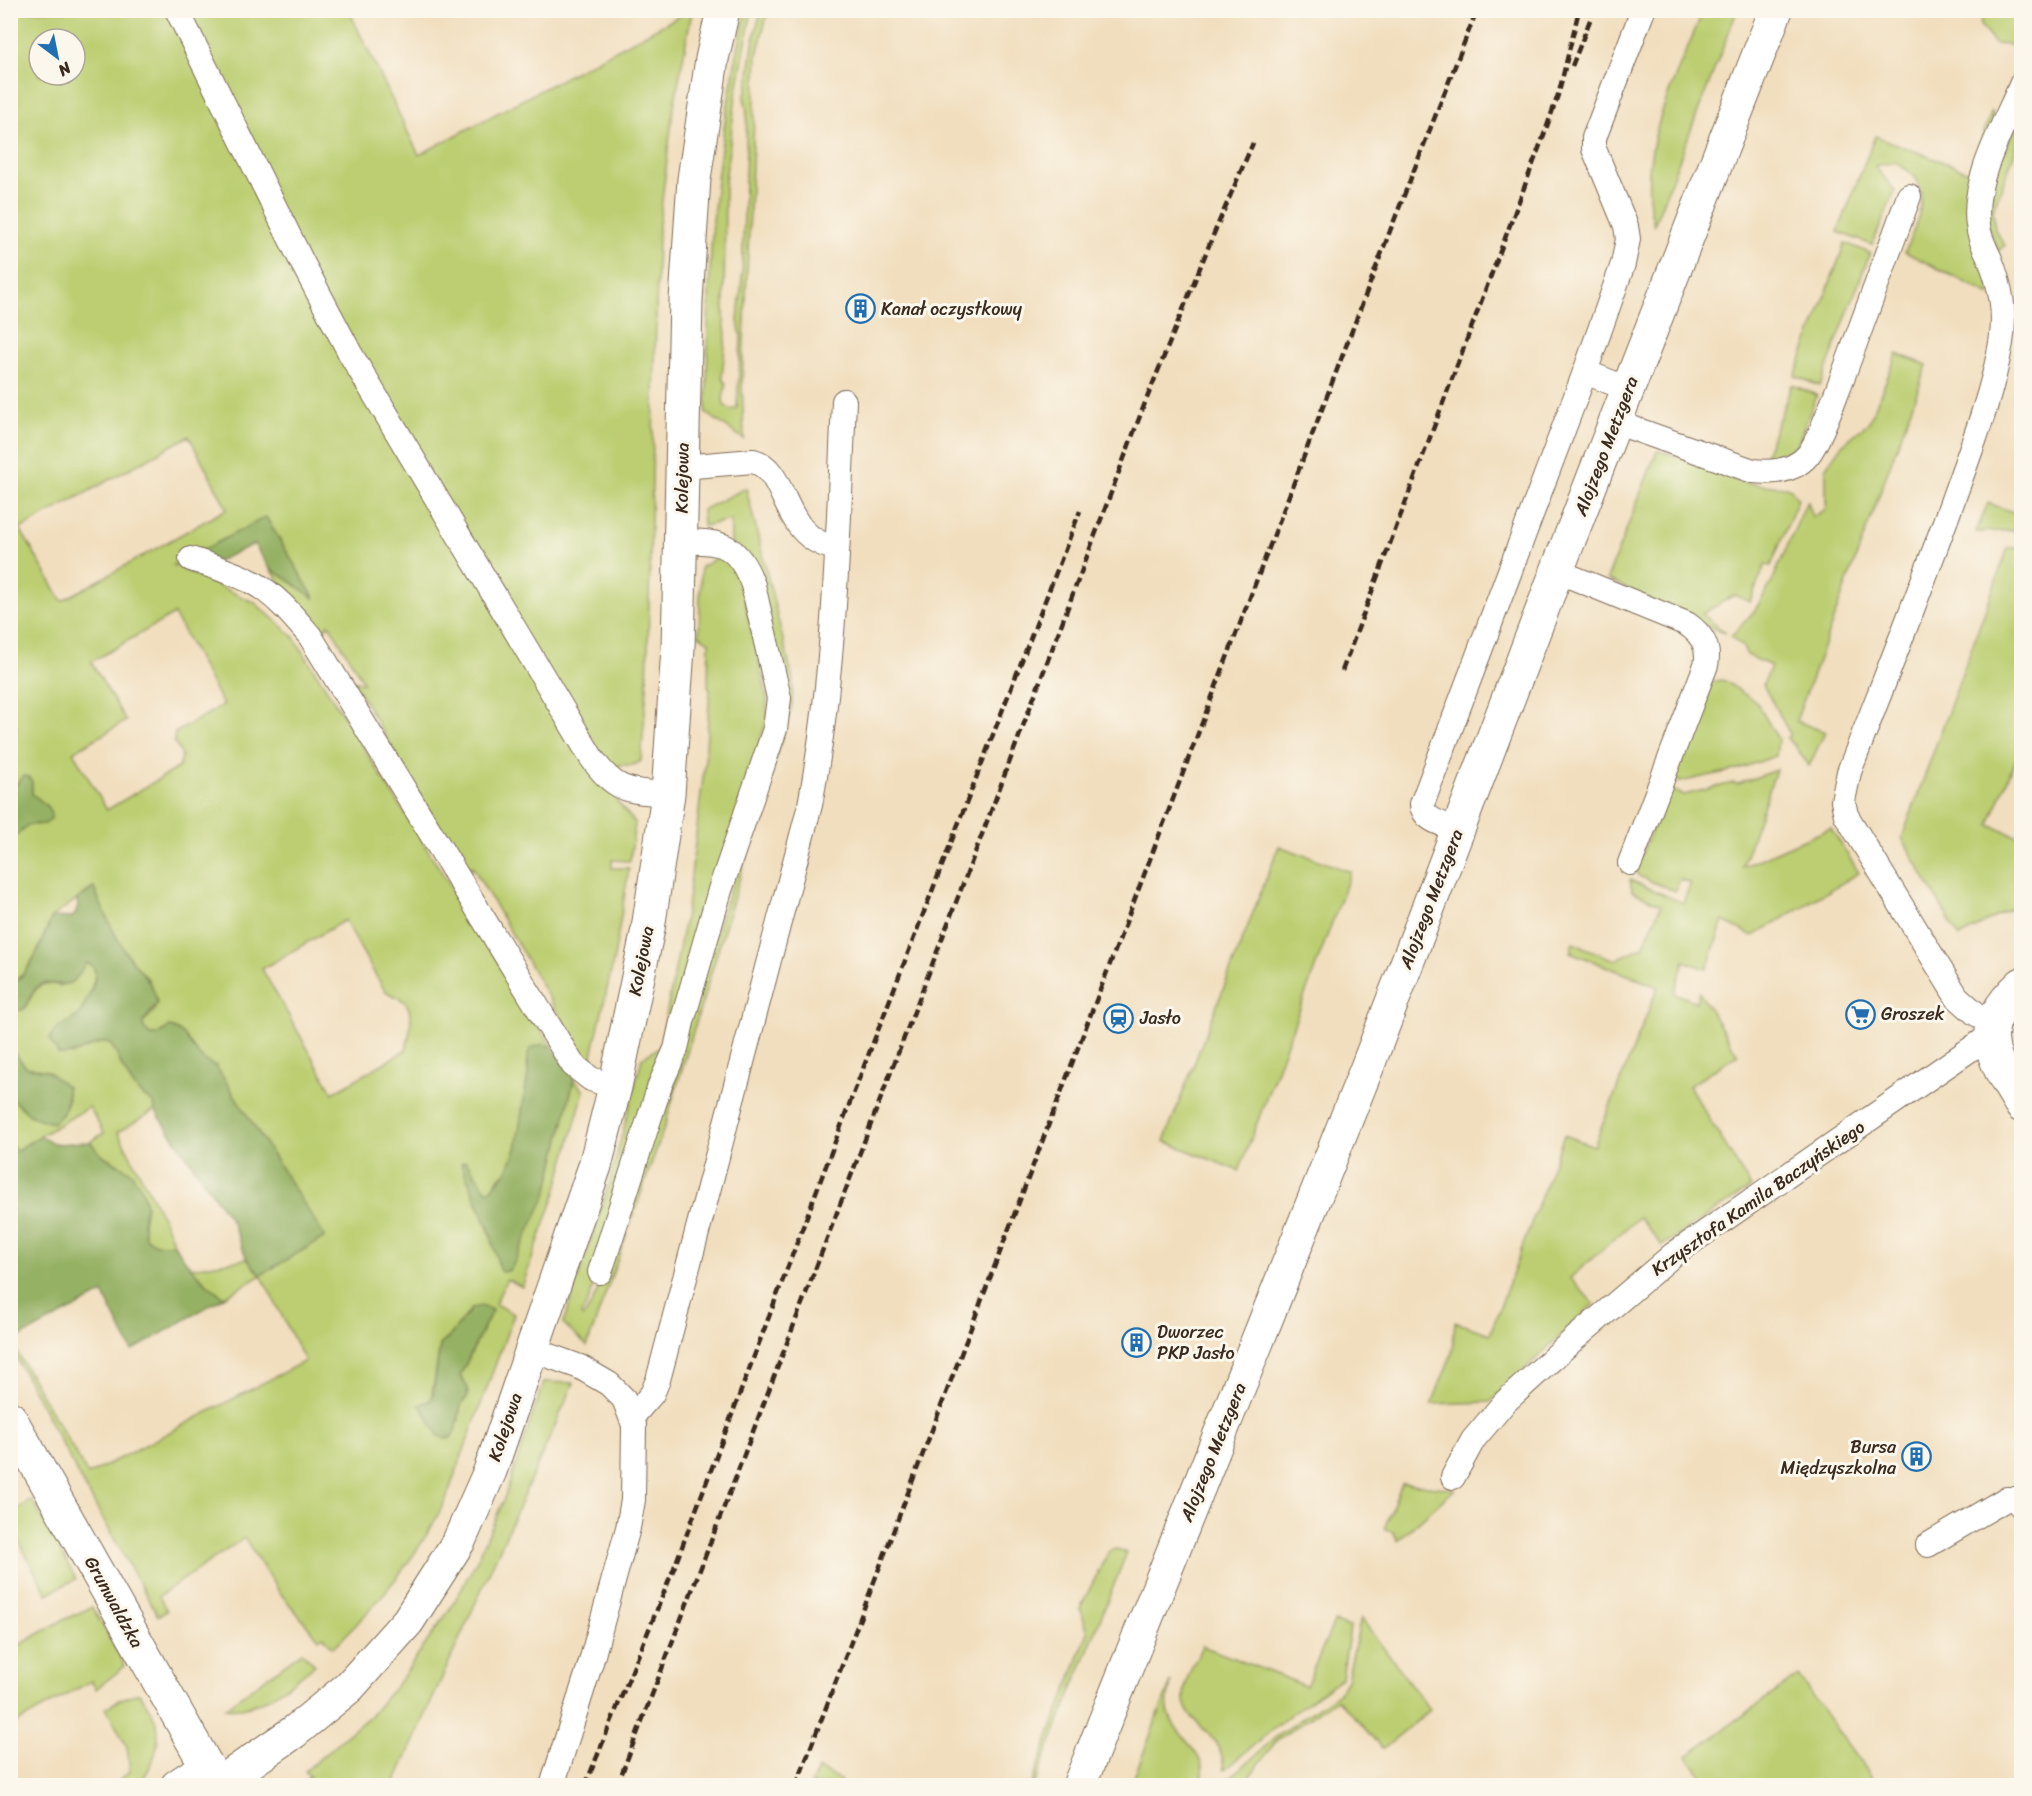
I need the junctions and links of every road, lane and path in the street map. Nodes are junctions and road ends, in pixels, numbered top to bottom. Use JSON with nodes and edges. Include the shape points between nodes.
{"nodes":[{"id":1,"x":177,"y":10,"type":"edge"},
{"id":2,"x":723,"y":10,"type":"edge"},
{"id":3,"x":1643,"y":10,"type":"edge"},
{"id":4,"x":1776,"y":10,"type":"edge"},
{"id":5,"x":2022,"y":83,"type":"edge"},
{"id":6,"x":1909,"y":195,"type":"dead end"},
{"id":7,"x":1586,"y":372,"type":"junction"},
{"id":8,"x":1628,"y":389,"type":"junction"},
{"id":9,"x":844,"y":401,"type":"dead end"},
{"id":10,"x":1615,"y":422,"type":"junction"},
{"id":11,"x":682,"y":466,"type":"junction"},
{"id":12,"x":681,"y":542,"type":"junction"},
{"id":13,"x":837,"y":548,"type":"junction"},
{"id":14,"x":191,"y":559,"type":"dead end"},
{"id":15,"x":1557,"y":571,"type":"junction"},
{"id":16,"x":668,"y":794,"type":"junction"},
{"id":17,"x":1458,"y":830,"type":"junction"},
{"id":18,"x":1630,"y":863,"type":"dead end"},
{"id":19,"x":2022,"y":984,"type":"edge"},
{"id":20,"x":1992,"y":1030,"type":"junction"},
{"id":21,"x":615,"y":1087,"type":"junction"},
{"id":22,"x":2022,"y":1106,"type":"edge"},
{"id":23,"x":600,"y":1272,"type":"dead end"},
{"id":24,"x":533,"y":1350,"type":"junction"},
{"id":25,"x":632,"y":1417,"type":"junction"},
{"id":26,"x":10,"y":1418,"type":"edge"},
{"id":27,"x":1453,"y":1477,"type":"dead end"},
{"id":28,"x":2022,"y":1506,"type":"edge"},
{"id":29,"x":1928,"y":1545,"type":"dead end"},
{"id":30,"x":214,"y":1779,"type":"edge"},
{"id":31,"x":177,"y":1785,"type":"edge"},
{"id":32,"x":552,"y":1785,"type":"edge"},
{"id":33,"x":1079,"y":1785,"type":"edge"}],
"edges":[{"from":1,"to":16,"type":"lane","via":[[351,355],[591,757],[614,784]]},
{"from":2,"to":11,"type":"street","name":"Kolejowa","via":[[694,179]]},
{"from":3,"to":7,"type":"lane","via":[[1594,138],[1594,149],[1628,239]]},
{"from":4,"to":8,"type":"street","name":"Alojzego Metzgera"},
{"from":5,"to":20,"type":"lane","via":[[1983,179],[1978,204],[1979,234],[2000,286],[2004,318],[1991,386],[1936,546],[1849,772],[1843,801],[1846,815],[1957,997]]},
{"from":6,"to":10,"type":"lane","via":[[1835,396],[1814,445],[1799,463],[1772,472],[1753,471]]},
{"from":7,"to":8,"type":"lane"},
{"from":7,"to":17,"type":"lane","via":[[1423,799],[1426,816]]},
{"from":8,"to":10,"type":"street","name":"Alojzego Metzgera"},
{"from":9,"to":13,"type":"lane"},
{"from":10,"to":15,"type":"street","name":"Alojzego Metzgera"},
{"from":11,"to":12,"type":"street","name":"Kolejowa"},
{"from":11,"to":13,"type":"lane","via":[[758,462],[768,470],[801,529],[820,544]]},
{"from":12,"to":16,"type":"street","name":"Kolejowa"},
{"from":12,"to":23,"type":"lane","via":[[722,544],[747,572],[778,698],[778,715],[720,890],[676,1050],[660,1085]]},
{"from":13,"to":25,"type":"lane","via":[[826,694],[810,805],[658,1380],[652,1394]]},
{"from":14,"to":21,"type":"lane","via":[[262,588],[310,636],[573,1065]]},
{"from":15,"to":17,"type":"street","name":"Alojzego Metzgera"},
{"from":15,"to":18,"type":"lane","via":[[1687,624],[1705,646],[1706,665]]},
{"from":16,"to":21,"type":"street","name":"Kolejowa","via":[[648,929]]},
{"from":17,"to":33,"type":"street","name":"Alojzego Metzgera","via":[[1296,1248]]},
{"from":19,"to":20,"type":"street","name":"Krzysztofa Kamila Baczyńskiego","via":[[2000,1011]]},
{"from":20,"to":22,"type":"street","via":[[1997,1063]]},
{"from":20,"to":27,"type":"lane","name":"Krzysztofa Kamila Baczyńskiego","via":[[1666,1260],[1505,1402],[1473,1440]]},
{"from":21,"to":24,"type":"street","name":"Kolejowa","via":[[595,1166]]},
{"from":24,"to":25,"type":"lane","via":[[580,1367],[602,1380],[624,1399]]},
{"from":24,"to":30,"type":"street","name":"Kolejowa","via":[[490,1471],[459,1541],[408,1621],[349,1687],[294,1732]]},
{"from":25,"to":32,"type":"lane","via":[[633,1500],[628,1528]]},
{"from":26,"to":30,"type":"street","name":"Grunwaldzka"},
{"from":28,"to":29,"type":"lane","via":[[2015,1499],[2006,1499]]},
{"from":30,"to":31,"type":"street","name":"Kolejowa"}]}
